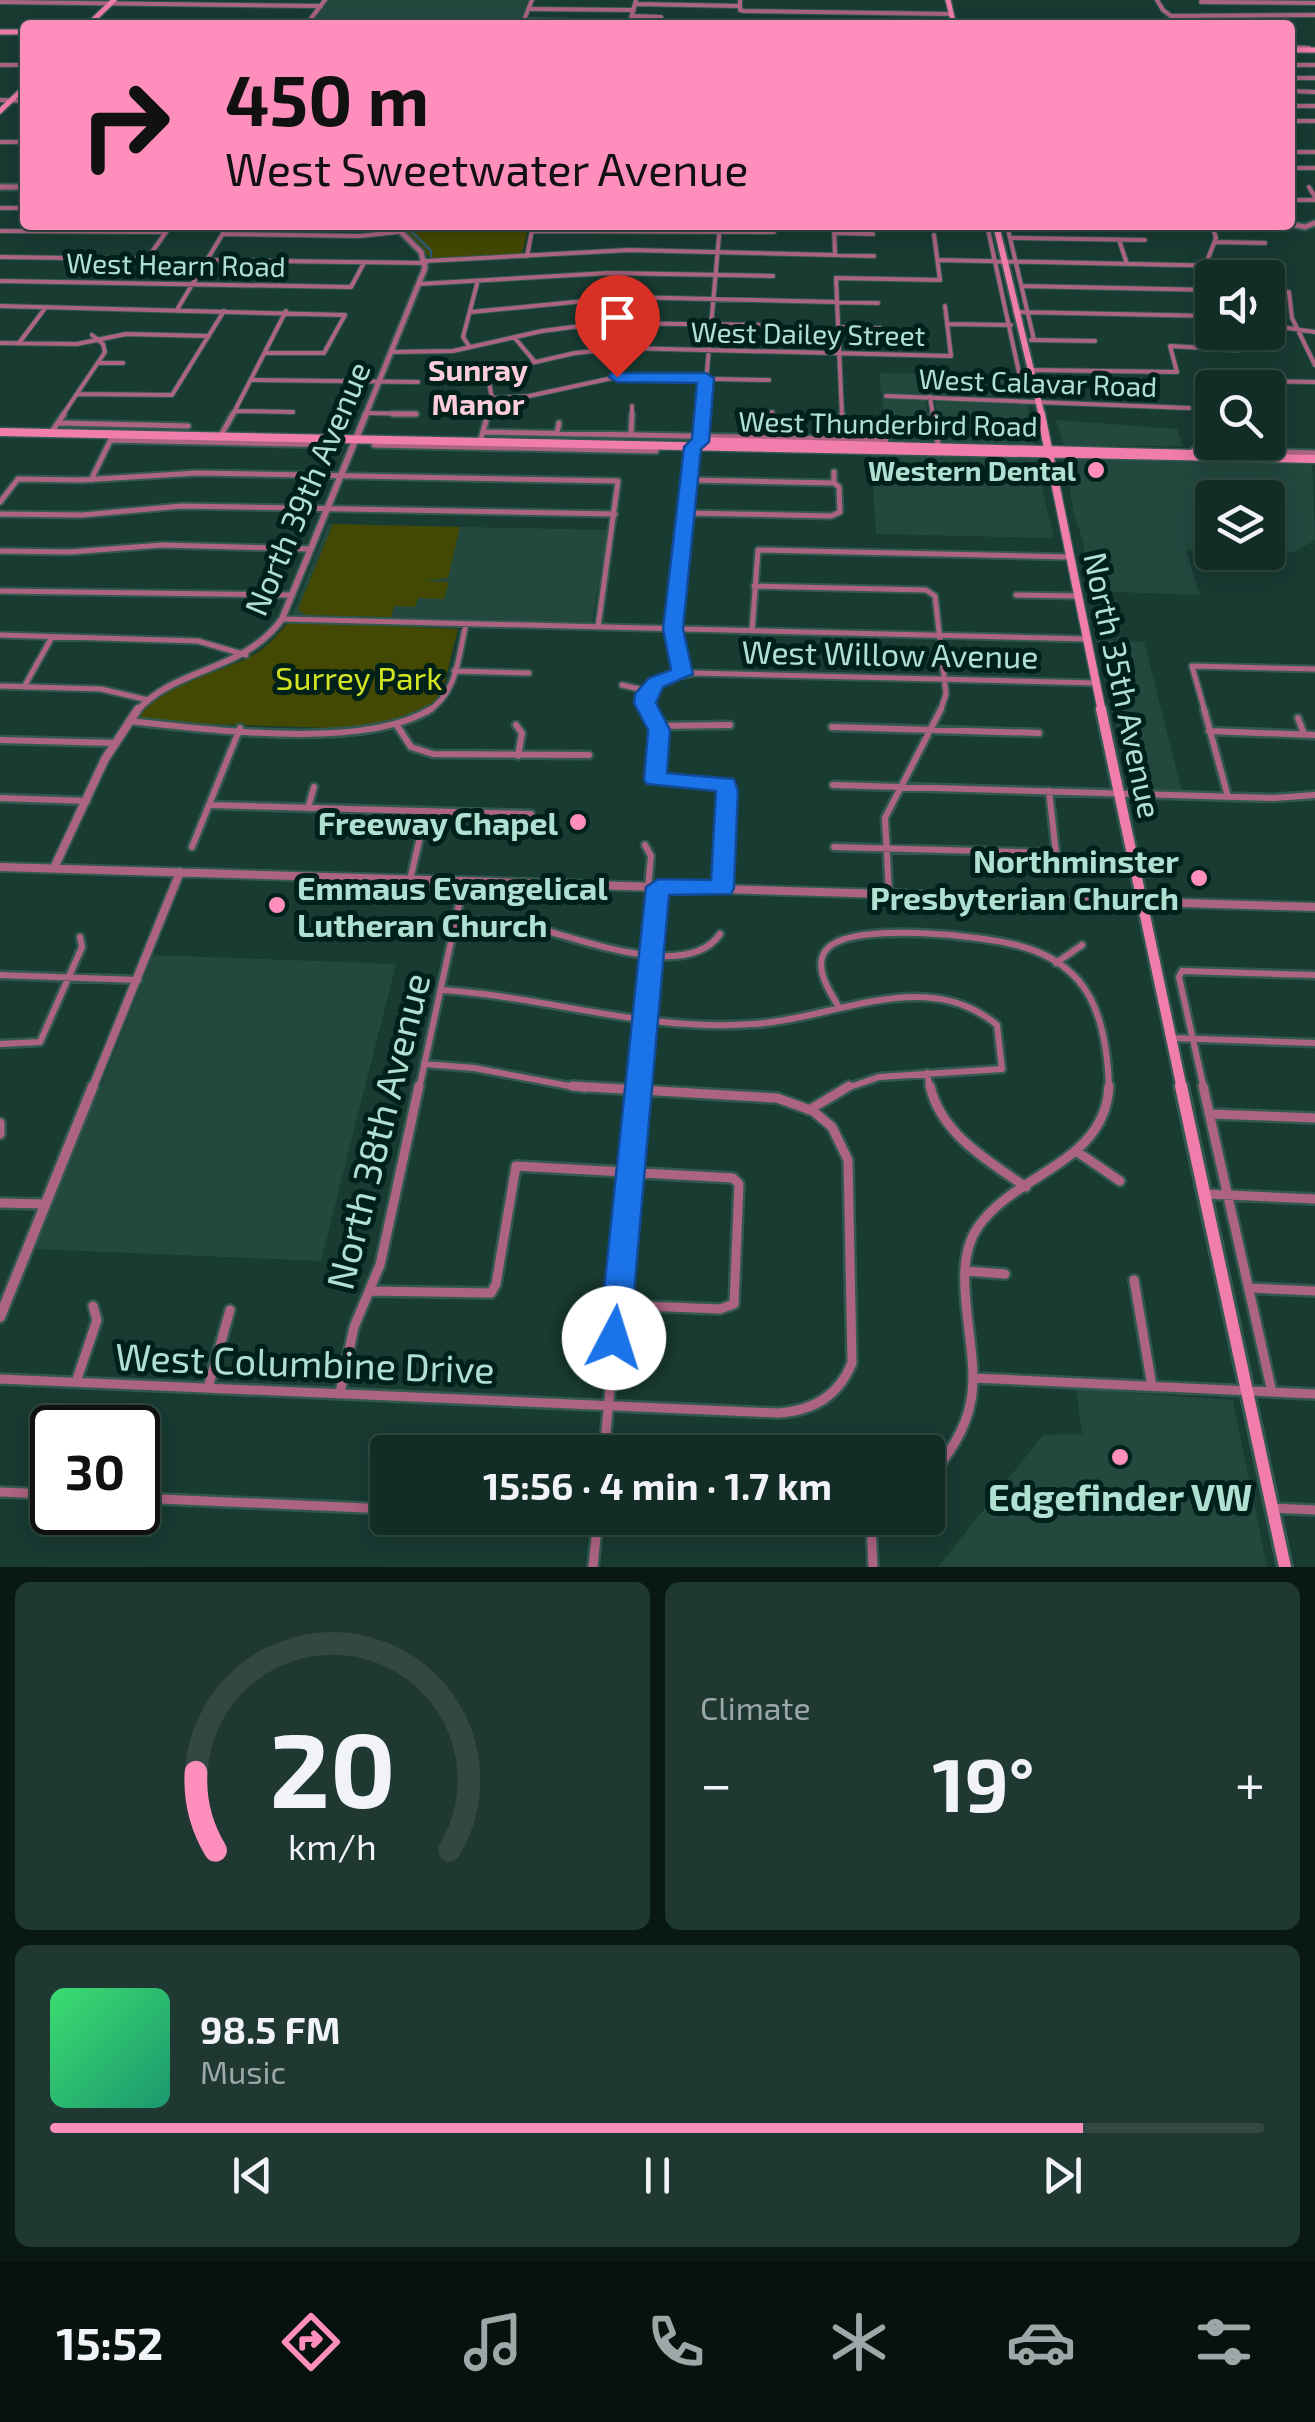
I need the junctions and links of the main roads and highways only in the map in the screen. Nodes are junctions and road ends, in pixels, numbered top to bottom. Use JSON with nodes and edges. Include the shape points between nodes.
{"nodes":[{"id":1,"x":113,"y":2,"type":"edge"},
{"id":2,"x":93,"y":20,"type":"edge"},
{"id":3,"x":20,"y":91,"type":"edge"},
{"id":4,"x":0,"y":111,"type":"edge"},
{"id":5,"x":997,"y":230,"type":"edge"},
{"id":6,"x":0,"y":430,"type":"edge"},
{"id":7,"x":113,"y":435,"type":"junction"},
{"id":8,"x":220,"y":437,"type":"junction"},
{"id":9,"x":357,"y":437,"type":"junction"},
{"id":10,"x":481,"y":437,"type":"junction"},
{"id":11,"x":701,"y":439,"type":"joint"},
{"id":12,"x":523,"y":443,"type":"junction"},
{"id":13,"x":843,"y":445,"type":"junction"},
{"id":14,"x":938,"y":450,"type":"joint"},
{"id":15,"x":1050,"y":452,"type":"junction"},
{"id":16,"x":1195,"y":452,"type":"edge"},
{"id":17,"x":1195,"y":454,"type":"edge"},
{"id":18,"x":1285,"y":455,"type":"edge"},
{"id":19,"x":1315,"y":456,"type":"edge"},
{"id":20,"x":1156,"y":458,"type":"junction"},
{"id":21,"x":1195,"y":458,"type":"edge"},
{"id":22,"x":1285,"y":1567,"type":"edge"}],
"edges":[{"from":1,"to":2,"type":"main road"},
{"from":3,"to":4,"type":"main road"},
{"from":5,"to":15,"type":"main road","name":"North 35th Avenue"},
{"from":6,"to":7,"type":"main road","name":"West Thunderbird Road"},
{"from":7,"to":8,"type":"main road","name":"West Thunderbird Road"},
{"from":7,"to":8,"type":"main road","name":"West Thunderbird Road","via":[[176,428]]},
{"from":8,"to":9,"type":"main road","name":"West Thunderbird Road"},
{"from":8,"to":9,"type":"main road","name":"West Thunderbird Road"},
{"from":9,"to":10,"type":"main road","name":"West Thunderbird Road"},
{"from":9,"to":10,"type":"main road","name":"West Thunderbird Road","via":[[380,443]]},
{"from":10,"to":12,"type":"main road","name":"West Thunderbird Road"},
{"from":11,"to":12,"type":"main road","name":"West Thunderbird Road"},
{"from":11,"to":13,"type":"main road","name":"West Thunderbird Road"},
{"from":12,"to":13,"type":"main road","name":"West Thunderbird Road","via":[[651,449]]},
{"from":13,"to":14,"type":"main road","name":"West Thunderbird Road"},
{"from":14,"to":15,"type":"main road","name":"West Thunderbird Road"},
{"from":15,"to":16,"type":"main road","name":"West Thunderbird Road"},
{"from":15,"to":20,"type":"main road","name":"West Thunderbird Road"},
{"from":15,"to":22,"type":"main road","name":"North 35th Avenue"},
{"from":17,"to":20,"type":"main road"},
{"from":18,"to":19,"type":"main road","name":"West Thunderbird Road"},
{"from":20,"to":21,"type":"main road","name":"West Thunderbird Road"}]}
